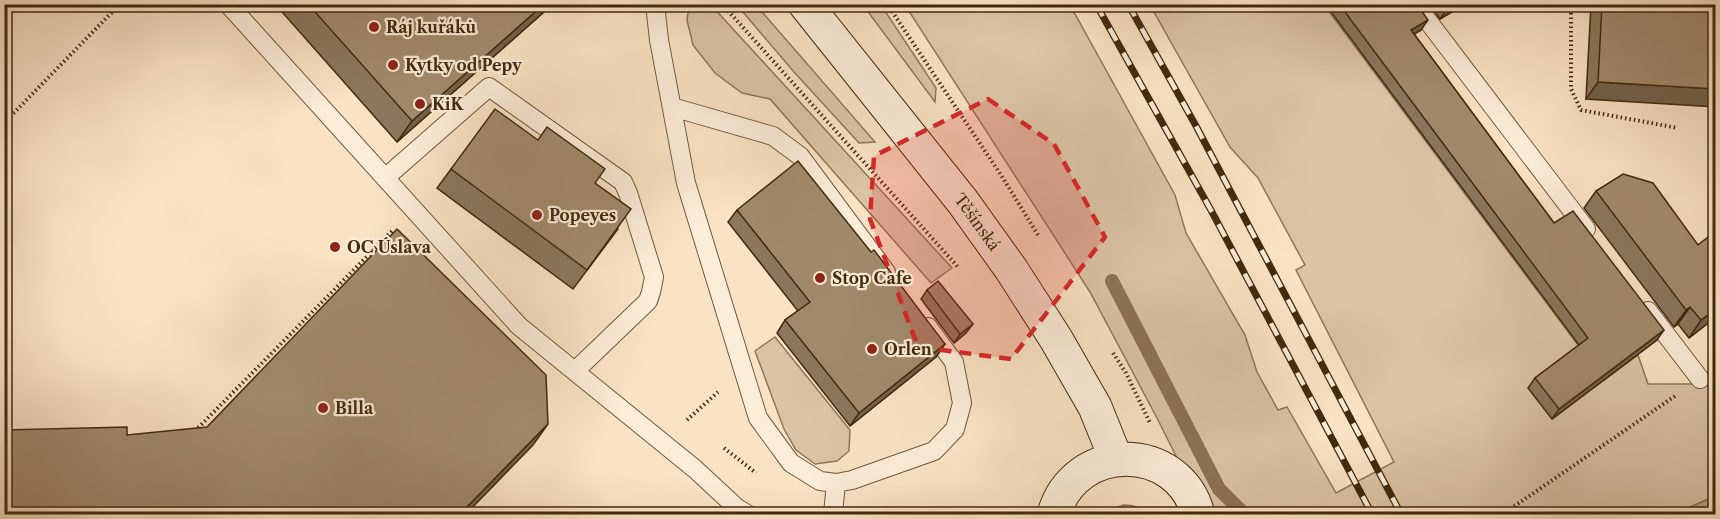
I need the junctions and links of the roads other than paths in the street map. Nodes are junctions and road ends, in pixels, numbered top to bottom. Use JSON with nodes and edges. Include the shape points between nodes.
{"nodes":[{"id":1,"x":228,"y":4,"type":"edge"},
{"id":2,"x":655,"y":4,"type":"edge"},
{"id":3,"x":805,"y":4,"type":"edge"},
{"id":4,"x":1415,"y":4,"type":"edge"},
{"id":5,"x":672,"y":107,"type":"junction"},
{"id":6,"x":385,"y":178,"type":"junction"},
{"id":7,"x":1593,"y":239,"type":"edge"},
{"id":8,"x":898,"y":287,"type":"edge"},
{"id":9,"x":1636,"y":295,"type":"edge"},
{"id":10,"x":919,"y":315,"type":"edge"},
{"id":11,"x":575,"y":371,"type":"junction"},
{"id":12,"x":1700,"y":379,"type":"road end"},
{"id":13,"x":1116,"y":459,"type":"junction"},
{"id":14,"x":836,"y":483,"type":"junction"},
{"id":15,"x":737,"y":512,"type":"edge"},
{"id":16,"x":833,"y":514,"type":"edge"},
{"id":17,"x":1054,"y":514,"type":"edge"},
{"id":18,"x":1198,"y":514,"type":"edge"}],
"edges":[{"from":1,"to":6,"type":"lane"},
{"from":2,"to":5,"type":"lane"},
{"from":3,"to":13,"type":"street","name":"Těšínská","via":[[963,202],[1011,269],[1095,407]]},
{"from":4,"to":7,"type":"lane"},
{"from":5,"to":8,"type":"lane","via":[[773,136],[800,156]]},
{"from":5,"to":14,"type":"lane","via":[[686,183],[759,418],[791,463],[820,482]]},
{"from":6,"to":11,"type":"lane","via":[[519,326]]},
{"from":6,"to":11,"type":"lane","via":[[489,87],[623,182],[654,277],[651,292],[648,301]]},
{"from":9,"to":12,"type":"lane"},
{"from":10,"to":14,"type":"lane","via":[[954,362],[962,403],[955,429],[934,451]]},
{"from":11,"to":15,"type":"lane","via":[[695,469]]},
{"from":13,"to":17,"type":"street","via":[[1092,466],[1072,481]]},
{"from":13,"to":18,"type":"street","via":[[1140,459],[1162,467],[1181,482]]},
{"from":14,"to":16,"type":"lane"}]}
